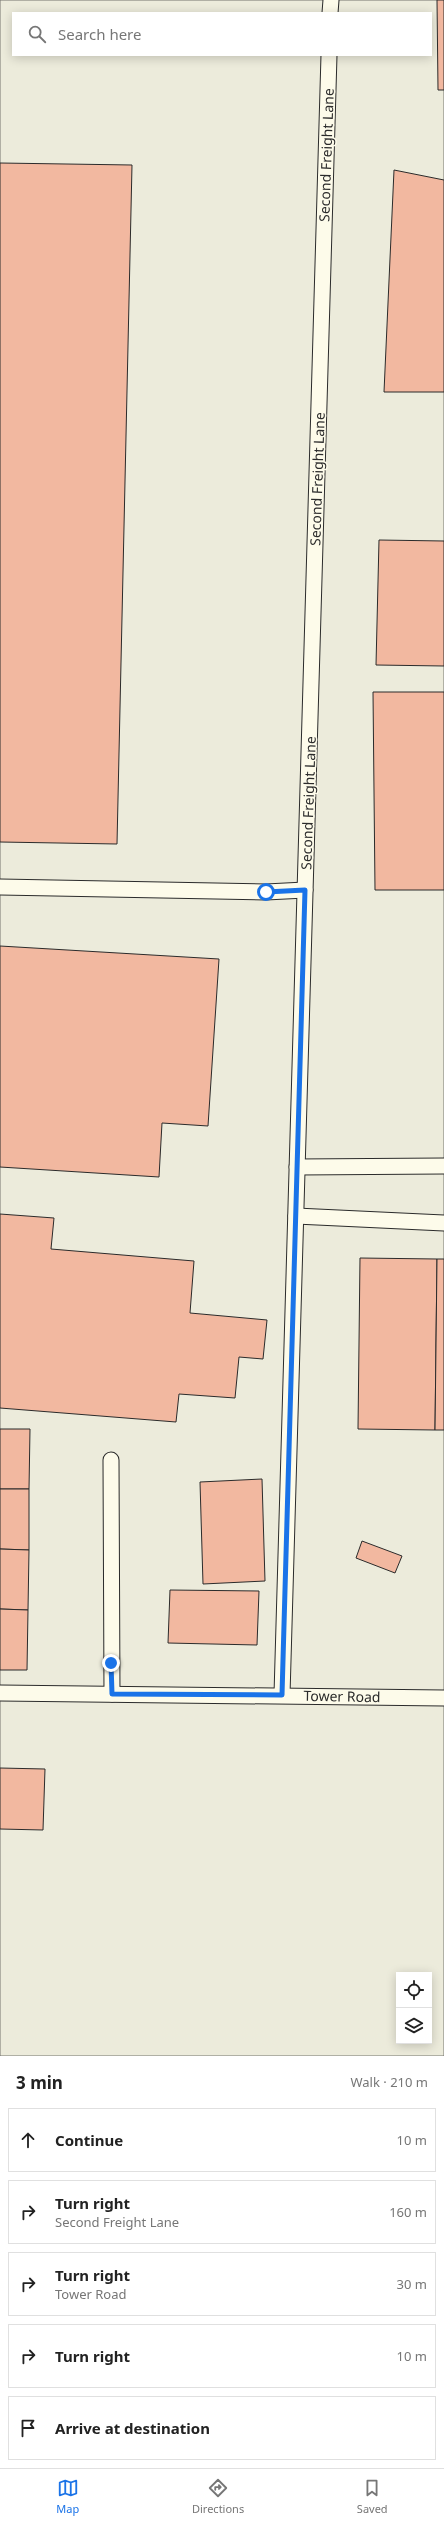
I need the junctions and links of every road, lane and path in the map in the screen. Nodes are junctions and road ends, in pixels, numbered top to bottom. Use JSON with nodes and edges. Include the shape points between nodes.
{"nodes":[{"id":1,"x":331,"y":0,"type":"edge"},
{"id":2,"x":330,"y":12,"type":"edge"},
{"id":3,"x":329,"y":56,"type":"edge"},
{"id":4,"x":0,"y":887,"type":"edge"},
{"id":5,"x":305,"y":890,"type":"junction"},
{"id":6,"x":444,"y":1166,"type":"edge"},
{"id":7,"x":297,"y":1167,"type":"junction"},
{"id":8,"x":296,"y":1216,"type":"junction"},
{"id":9,"x":444,"y":1223,"type":"edge"},
{"id":10,"x":111,"y":1460,"type":"dead end"},
{"id":11,"x":0,"y":1693,"type":"edge"},
{"id":12,"x":112,"y":1694,"type":"junction"},
{"id":13,"x":282,"y":1695,"type":"junction"},
{"id":14,"x":444,"y":1698,"type":"edge"}],
"edges":[{"from":1,"to":2,"type":"lane"},
{"from":3,"to":5,"type":"lane","name":"Second Freight Lane"},
{"from":4,"to":5,"type":"lane","via":[[266,892]]},
{"from":5,"to":7,"type":"lane","name":"Second Freight Lane"},
{"from":6,"to":7,"type":"lane"},
{"from":7,"to":8,"type":"lane","name":"Second Freight Lane"},
{"from":8,"to":9,"type":"lane"},
{"from":8,"to":13,"type":"lane","name":"Second Freight Lane"},
{"from":10,"to":12,"type":"lane"},
{"from":11,"to":12,"type":"lane","name":"Tower Road"},
{"from":12,"to":13,"type":"lane","name":"Tower Road"},
{"from":13,"to":14,"type":"lane","name":"Tower Road"}]}
